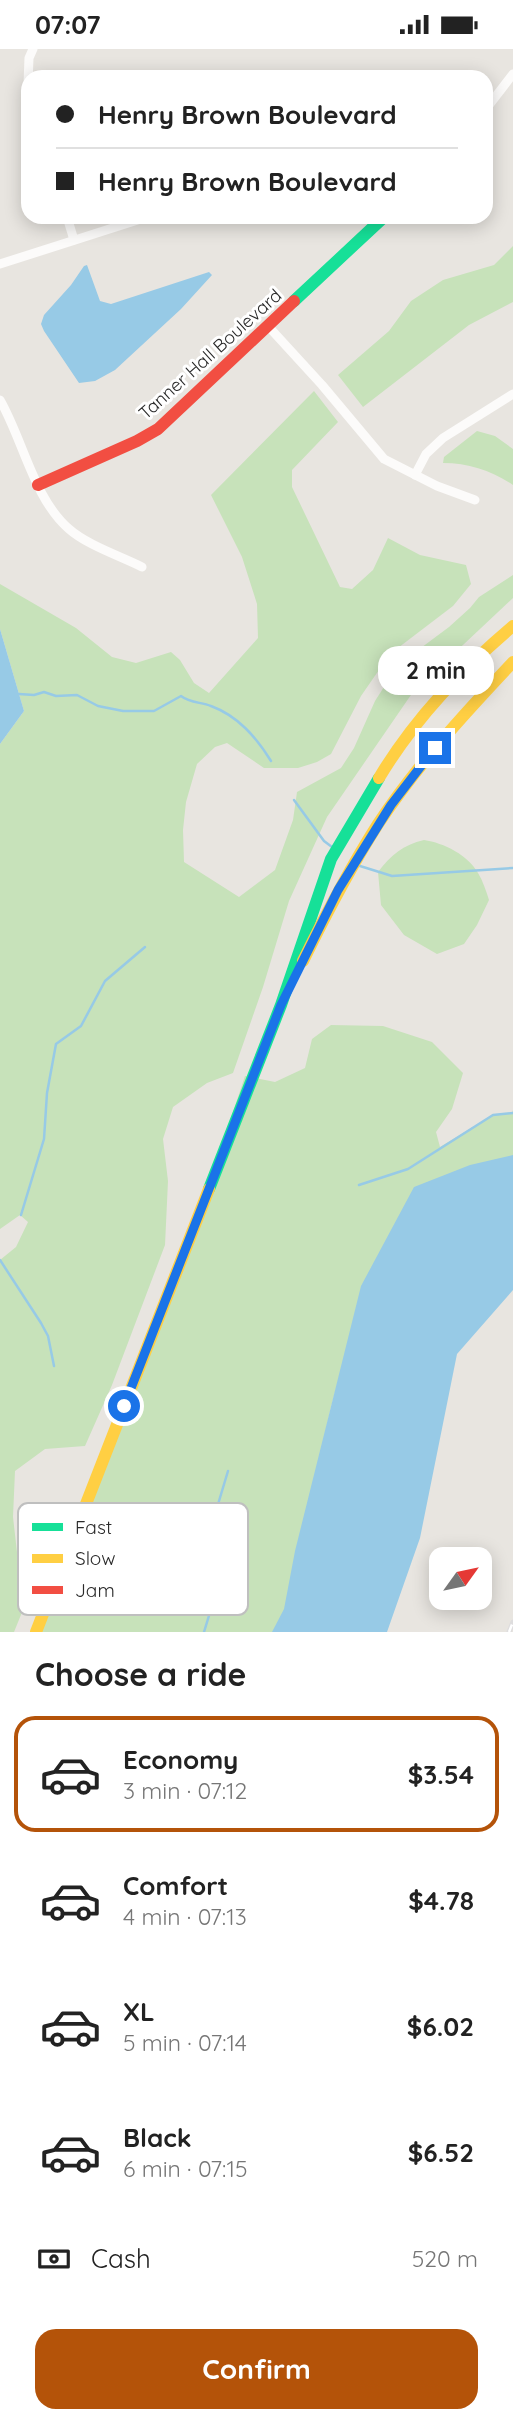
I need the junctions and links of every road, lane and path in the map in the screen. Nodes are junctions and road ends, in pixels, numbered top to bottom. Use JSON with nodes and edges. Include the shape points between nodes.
{"nodes":[{"id":1,"x":33,"y":49,"type":"edge"},
{"id":2,"x":29,"y":70,"type":"edge"},
{"id":3,"x":513,"y":73,"type":"edge"},
{"id":4,"x":493,"y":100,"type":"edge"},
{"id":5,"x":69,"y":224,"type":"edge"},
{"id":6,"x":125,"y":224,"type":"edge"},
{"id":7,"x":377,"y":224,"type":"edge"},
{"id":8,"x":74,"y":240,"type":"junction"},
{"id":9,"x":0,"y":264,"type":"edge"},
{"id":10,"x":268,"y":326,"type":"junction"},
{"id":11,"x":513,"y":394,"type":"edge"},
{"id":12,"x":0,"y":400,"type":"edge"},
{"id":13,"x":415,"y":475,"type":"junction"},
{"id":14,"x":38,"y":485,"type":"junction"},
{"id":15,"x":475,"y":501,"type":"dead end"},
{"id":16,"x":142,"y":567,"type":"dead end"},
{"id":17,"x":513,"y":626,"type":"edge"},
{"id":18,"x":513,"y":661,"type":"edge"},
{"id":19,"x":281,"y":1005,"type":"junction"},
{"id":20,"x":86,"y":1503,"type":"edge"},
{"id":21,"x":43,"y":1615,"type":"edge"},
{"id":22,"x":36,"y":1632,"type":"edge"}],
"edges":[{"from":1,"to":2,"type":"street"},
{"from":3,"to":4,"type":"street"},
{"from":5,"to":8,"type":"street"},
{"from":6,"to":8,"type":"street"},
{"from":7,"to":10,"type":"main road","name":"Tanner Hall Boulevard"},
{"from":8,"to":9,"type":"street"},
{"from":10,"to":13,"type":"street","via":[[384,459]]},
{"from":10,"to":14,"type":"main road","name":"Tanner Hall Boulevard","via":[[158,429]]},
{"from":11,"to":13,"type":"street","via":[[443,438],[426,454]]},
{"from":12,"to":14,"type":"street"},
{"from":13,"to":15,"type":"street"},
{"from":14,"to":16,"type":"street","via":[[57,518],[72,532]]},
{"from":17,"to":19,"type":"main road","via":[[438,699],[387,765],[331,859]]},
{"from":18,"to":19,"type":"main road","via":[[450,729],[391,805],[338,890]]},
{"from":19,"to":20,"type":"main road"},
{"from":21,"to":22,"type":"main road"}]}
